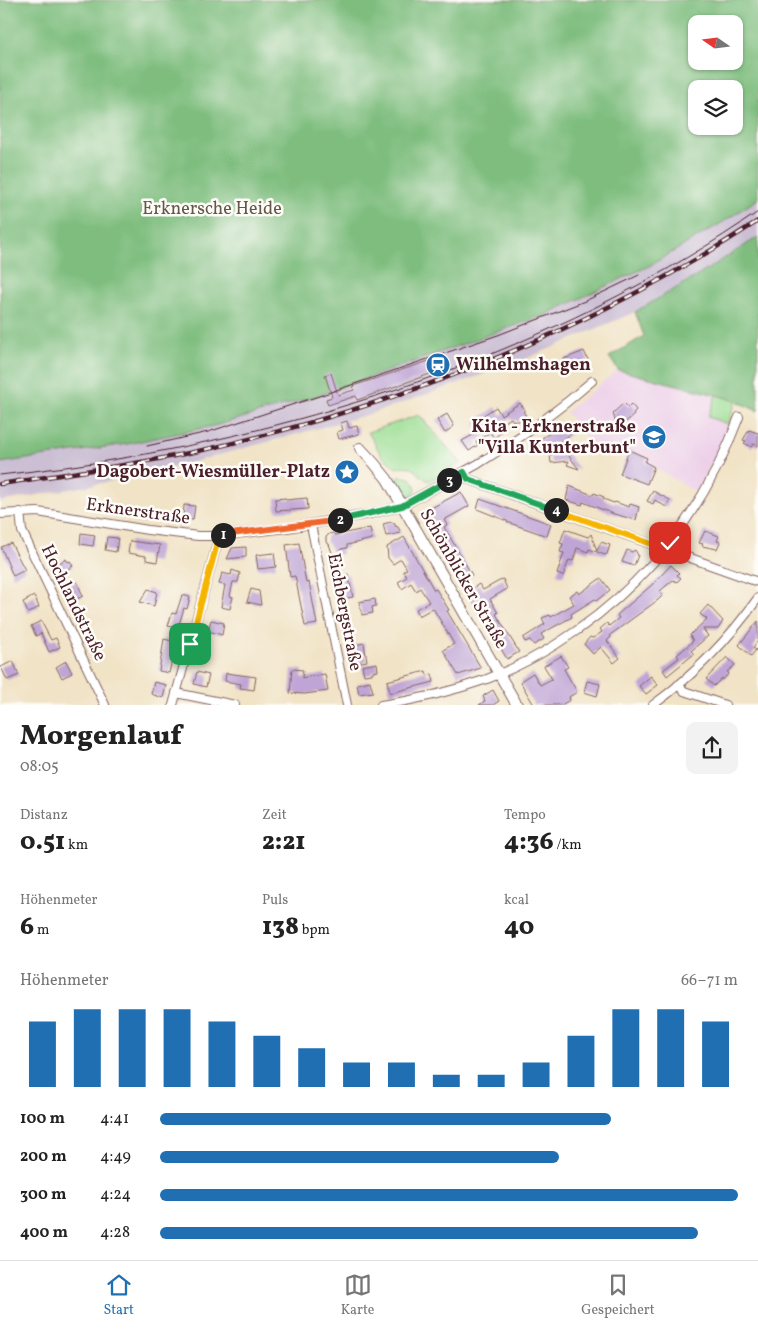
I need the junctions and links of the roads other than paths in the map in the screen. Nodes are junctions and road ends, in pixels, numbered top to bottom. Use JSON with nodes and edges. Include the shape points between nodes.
{"nodes":[{"id":1,"x":592,"y":380,"type":"dead end"},
{"id":2,"x":739,"y":417,"type":"dead end"},
{"id":3,"x":360,"y":448,"type":"dead end"},
{"id":4,"x":464,"y":472,"type":"junction"},
{"id":5,"x":402,"y":506,"type":"junction"},
{"id":6,"x":20,"y":512,"type":"junction"},
{"id":7,"x":0,"y":514,"type":"edge"},
{"id":8,"x":312,"y":525,"type":"junction"},
{"id":9,"x":217,"y":536,"type":"junction"},
{"id":10,"x":666,"y":549,"type":"junction"},
{"id":11,"x":758,"y":582,"type":"edge"},
{"id":12,"x":758,"y":598,"type":"edge"},
{"id":13,"x":498,"y":674,"type":"junction"},
{"id":14,"x":678,"y":685,"type":"junction"},
{"id":15,"x":176,"y":694,"type":"junction"},
{"id":16,"x":105,"y":705,"type":"edge"},
{"id":17,"x":173,"y":705,"type":"edge"},
{"id":18,"x":235,"y":705,"type":"edge"},
{"id":19,"x":347,"y":705,"type":"edge"},
{"id":20,"x":381,"y":705,"type":"edge"},
{"id":21,"x":517,"y":705,"type":"edge"},
{"id":22,"x":653,"y":705,"type":"edge"},
{"id":23,"x":725,"y":705,"type":"edge"}],
"edges":[{"from":1,"to":4,"type":"street","name":"Erknerstraße","via":[[528,432]]},
{"from":2,"to":10,"type":"street","via":[[705,492]]},
{"from":3,"to":5,"type":"street","name":"Schönblicker Straße","via":[[387,479]]},
{"from":4,"to":5,"type":"street","name":"Erknerstraße"},
{"from":4,"to":10,"type":"street","via":[[468,479]]},
{"from":5,"to":8,"type":"street","name":"Erknerstraße"},
{"from":5,"to":13,"type":"street","name":"Schönblicker Straße"},
{"from":6,"to":7,"type":"street","name":"Erknerstraße"},
{"from":6,"to":9,"type":"street","name":"Erknerstraße","via":[[184,535]]},
{"from":6,"to":16,"type":"street","name":"Hochlandstraße","via":[[22,531]]},
{"from":8,"to":9,"type":"street","name":"Erknerstraße"},
{"from":8,"to":19,"type":"street","name":"Eichbergstraße"},
{"from":9,"to":15,"type":"street"},
{"from":10,"to":11,"type":"street"},
{"from":10,"to":13,"type":"street","via":[[632,586],[590,621],[545,651]]},
{"from":12,"to":14,"type":"street","via":[[707,659]]},
{"from":13,"to":20,"type":"street","via":[[459,688]]},
{"from":13,"to":21,"type":"street","name":"Schönblicker Straße"},
{"from":14,"to":22,"type":"street"},
{"from":14,"to":23,"type":"street","via":[[684,691]]},
{"from":15,"to":17,"type":"street"},
{"from":15,"to":18,"type":"street"}]}
